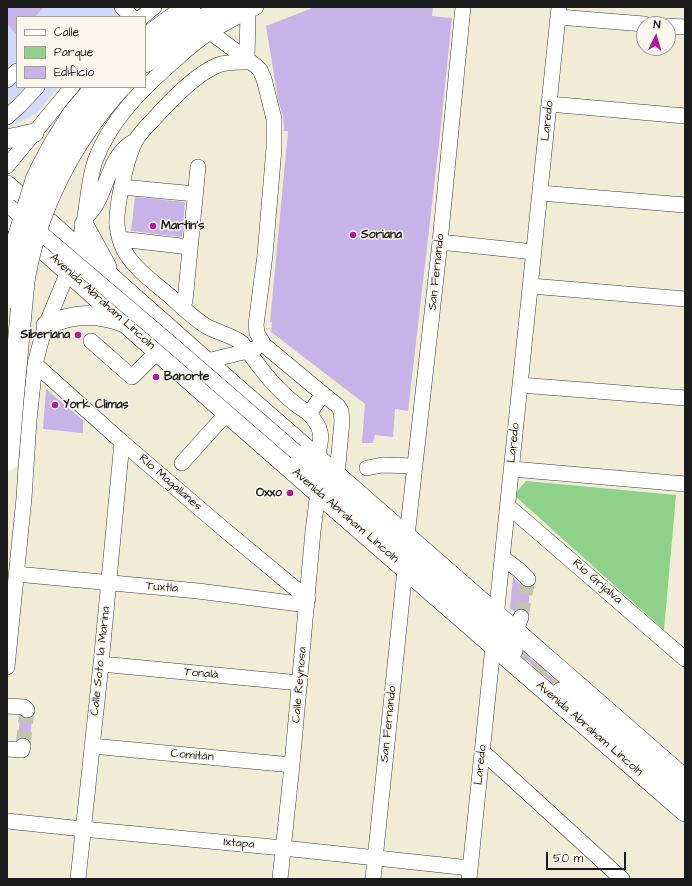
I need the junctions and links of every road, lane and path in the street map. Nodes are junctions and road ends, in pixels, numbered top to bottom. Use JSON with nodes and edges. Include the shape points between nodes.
{"nodes":[{"id":1,"x":122,"y":7,"type":"edge"},
{"id":2,"x":154,"y":7,"type":"edge"},
{"id":3,"x":190,"y":7,"type":"edge"},
{"id":4,"x":464,"y":7,"type":"edge"},
{"id":5,"x":244,"y":8,"type":"edge"},
{"id":6,"x":559,"y":12,"type":"edge"},
{"id":7,"x":131,"y":16,"type":"edge"},
{"id":8,"x":143,"y":16,"type":"edge"},
{"id":9,"x":636,"y":23,"type":"edge"},
{"id":10,"x":210,"y":32,"type":"junction"},
{"id":11,"x":146,"y":38,"type":"edge"},
{"id":12,"x":146,"y":61,"type":"edge"},
{"id":13,"x":249,"y":61,"type":"junction"},
{"id":14,"x":16,"y":72,"type":"edge"},
{"id":15,"x":7,"y":80,"type":"edge"},
{"id":16,"x":146,"y":87,"type":"edge"},
{"id":17,"x":36,"y":88,"type":"edge"},
{"id":18,"x":71,"y":88,"type":"edge"},
{"id":19,"x":95,"y":88,"type":"edge"},
{"id":20,"x":119,"y":88,"type":"edge"},
{"id":21,"x":145,"y":88,"type":"edge"},
{"id":22,"x":549,"y":104,"type":"junction"},
{"id":23,"x":685,"y":116,"type":"edge"},
{"id":24,"x":7,"y":117,"type":"edge"},
{"id":25,"x":34,"y":133,"type":"junction"},
{"id":26,"x":7,"y":139,"type":"edge"},
{"id":27,"x":136,"y":140,"type":"junction"},
{"id":28,"x":7,"y":166,"type":"edge"},
{"id":29,"x":198,"y":167,"type":"dead end"},
{"id":30,"x":7,"y":185,"type":"edge"},
{"id":31,"x":122,"y":187,"type":"junction"},
{"id":32,"x":540,"y":193,"type":"junction"},
{"id":33,"x":196,"y":194,"type":"junction"},
{"id":34,"x":7,"y":205,"type":"edge"},
{"id":35,"x":685,"y":206,"type":"edge"},
{"id":36,"x":7,"y":212,"type":"edge"},
{"id":37,"x":7,"y":217,"type":"edge"},
{"id":38,"x":85,"y":221,"type":"junction"},
{"id":39,"x":120,"y":239,"type":"junction"},
{"id":40,"x":440,"y":242,"type":"junction"},
{"id":41,"x":78,"y":247,"type":"junction"},
{"id":42,"x":190,"y":247,"type":"junction"},
{"id":43,"x":534,"y":252,"type":"junction"},
{"id":44,"x":67,"y":272,"type":"junction"},
{"id":45,"x":115,"y":280,"type":"junction"},
{"id":46,"x":531,"y":286,"type":"junction"},
{"id":47,"x":7,"y":298,"type":"edge"},
{"id":48,"x":685,"y":299,"type":"edge"},
{"id":49,"x":185,"y":301,"type":"dead end"},
{"id":50,"x":127,"y":324,"type":"junction"},
{"id":51,"x":46,"y":325,"type":"junction"},
{"id":52,"x":174,"y":332,"type":"junction"},
{"id":53,"x":91,"y":341,"type":"dead end"},
{"id":54,"x":264,"y":345,"type":"junction"},
{"id":55,"x":248,"y":351,"type":"junction"},
{"id":56,"x":157,"y":352,"type":"junction"},
{"id":57,"x":203,"y":358,"type":"junction"},
{"id":58,"x":35,"y":364,"type":"junction"},
{"id":59,"x":175,"y":368,"type":"junction"},
{"id":60,"x":520,"y":385,"type":"junction"},
{"id":61,"x":323,"y":394,"type":"junction"},
{"id":62,"x":685,"y":398,"type":"edge"},
{"id":63,"x":307,"y":412,"type":"junction"},
{"id":64,"x":227,"y":413,"type":"junction"},
{"id":65,"x":122,"y":442,"type":"junction"},
{"id":66,"x":294,"y":455,"type":"junction"},
{"id":67,"x":317,"y":457,"type":"junction"},
{"id":68,"x":182,"y":463,"type":"dead end"},
{"id":69,"x":8,"y":466,"type":"edge"},
{"id":70,"x":415,"y":466,"type":"junction"},
{"id":71,"x":367,"y":468,"type":"dead end"},
{"id":72,"x":512,"y":469,"type":"junction"},
{"id":73,"x":338,"y":475,"type":"junction"},
{"id":74,"x":685,"y":484,"type":"edge"},
{"id":75,"x":318,"y":492,"type":"junction"},
{"id":76,"x":508,"y":506,"type":"junction"},
{"id":77,"x":407,"y":536,"type":"junction"},
{"id":78,"x":503,"y":558,"type":"junction"},
{"id":79,"x":405,"y":569,"type":"junction"},
{"id":80,"x":16,"y":574,"type":"junction"},
{"id":81,"x":528,"y":579,"type":"dead end"},
{"id":82,"x":109,"y":584,"type":"junction"},
{"id":83,"x":307,"y":602,"type":"junction"},
{"id":84,"x":495,"y":629,"type":"junction"},
{"id":85,"x":685,"y":659,"type":"edge"},
{"id":86,"x":101,"y":664,"type":"junction"},
{"id":87,"x":7,"y":667,"type":"edge"},
{"id":88,"x":300,"y":683,"type":"junction"},
{"id":89,"x":7,"y":706,"type":"edge"},
{"id":90,"x":27,"y":710,"type":"dead end"},
{"id":91,"x":24,"y":746,"type":"dead end"},
{"id":92,"x":92,"y":746,"type":"junction"},
{"id":93,"x":7,"y":749,"type":"edge"},
{"id":94,"x":482,"y":752,"type":"junction"},
{"id":95,"x":292,"y":765,"type":"junction"},
{"id":96,"x":685,"y":779,"type":"edge"},
{"id":97,"x":685,"y":792,"type":"edge"},
{"id":98,"x":685,"y":799,"type":"edge"},
{"id":99,"x":685,"y":812,"type":"edge"},
{"id":100,"x":7,"y":821,"type":"edge"},
{"id":101,"x":83,"y":830,"type":"junction"},
{"id":102,"x":283,"y":848,"type":"junction"},
{"id":103,"x":375,"y":858,"type":"junction"},
{"id":104,"x":470,"y":874,"type":"edge"},
{"id":105,"x":78,"y":879,"type":"edge"},
{"id":106,"x":280,"y":879,"type":"edge"},
{"id":107,"x":373,"y":879,"type":"edge"},
{"id":108,"x":622,"y":879,"type":"edge"}],
"edges":[{"from":1,"to":7,"type":"street"},
{"from":2,"to":8,"type":"street"},
{"from":3,"to":11,"type":"highway"},
{"from":4,"to":40,"type":"street","name":"San Fernando"},
{"from":5,"to":10,"type":"street"},
{"from":5,"to":12,"type":"highway","via":[[211,15]]},
{"from":5,"to":13,"type":"street"},
{"from":6,"to":9,"type":"street"},
{"from":6,"to":22,"type":"street","name":"Laredo"},
{"from":10,"to":13,"type":"street"},
{"from":10,"to":16,"type":"street","via":[[158,74]]},
{"from":13,"to":27,"type":"street","via":[[219,64],[204,72],[165,106]]},
{"from":13,"to":54,"type":"street","via":[[260,70],[264,79],[274,119],[265,255],[256,325]]},
{"from":14,"to":15,"type":"street"},
{"from":17,"to":24,"type":"street"},
{"from":18,"to":25,"type":"street"},
{"from":19,"to":47,"type":"highway","bridge":true,"via":[[73,114],[54,143],[36,180],[16,241]]},
{"from":20,"to":69,"type":"highway","bridge":true,"via":[[93,120],[63,167],[46,202],[32,243],[24,281]]},
{"from":21,"to":38,"type":"street","via":[[110,130],[102,145],[89,186]]},
{"from":22,"to":23,"type":"street"},
{"from":22,"to":32,"type":"street","name":"Laredo"},
{"from":25,"to":26,"type":"main road"},
{"from":25,"to":28,"type":"street"},
{"from":27,"to":31,"type":"street"},
{"from":27,"to":38,"type":"street","via":[[117,157],[98,202]]},
{"from":29,"to":33,"type":"street"},
{"from":30,"to":41,"type":"main road"},
{"from":31,"to":33,"type":"street"},
{"from":31,"to":39,"type":"street","via":[[117,215]]},
{"from":32,"to":35,"type":"street"},
{"from":32,"to":43,"type":"street","name":"Laredo"},
{"from":33,"to":42,"type":"street"},
{"from":34,"to":66,"type":"street","bridge":true,"via":[[169,342]]},
{"from":36,"to":66,"type":"street","bridge":true,"via":[[174,358]]},
{"from":37,"to":44,"type":"main road","name":"Avenida Abraham Lincoln"},
{"from":38,"to":41,"type":"street"},
{"from":38,"to":45,"type":"main road"},
{"from":39,"to":42,"type":"street"},
{"from":39,"to":55,"type":"street","via":[[132,262],[188,312],[215,331],[236,339]]},
{"from":40,"to":43,"type":"street"},
{"from":40,"to":70,"type":"street","name":"San Fernando"},
{"from":41,"to":44,"type":"street"},
{"from":41,"to":45,"type":"main road"},
{"from":42,"to":49,"type":"street"},
{"from":43,"to":46,"type":"street","name":"Laredo"},
{"from":44,"to":50,"type":"main road","name":"Avenida Abraham Lincoln"},
{"from":44,"to":51,"type":"street"},
{"from":45,"to":52,"type":"main road"},
{"from":46,"to":48,"type":"street"},
{"from":46,"to":60,"type":"street","name":"Laredo"},
{"from":50,"to":51,"type":"main road","via":[[110,318],[87,315],[74,316]]},
{"from":50,"to":56,"type":"main road","name":"Avenida Abraham Lincoln"},
{"from":51,"to":58,"type":"street"},
{"from":52,"to":56,"type":"main road","via":[[171,347]]},
{"from":52,"to":57,"type":"main road"},
{"from":53,"to":56,"type":"street","via":[[132,378]]},
{"from":54,"to":55,"type":"street"},
{"from":54,"to":61,"type":"street"},
{"from":55,"to":57,"type":"street"},
{"from":55,"to":63,"type":"street","via":[[278,388]]},
{"from":56,"to":59,"type":"main road","name":"Avenida Abraham Lincoln"},
{"from":57,"to":59,"type":"main road","via":[[192,353],[186,354]]},
{"from":57,"to":67,"type":"main road"},
{"from":58,"to":65,"type":"street","name":"Río Magallanes"},
{"from":58,"to":80,"type":"street"},
{"from":59,"to":64,"type":"main road","name":"Avenida Abraham Lincoln"},
{"from":60,"to":62,"type":"street"},
{"from":60,"to":72,"type":"street","name":"Laredo"},
{"from":61,"to":63,"type":"street"},
{"from":61,"to":73,"type":"street","via":[[338,406],[342,415]]},
{"from":63,"to":67,"type":"street","via":[[320,429],[321,442]]},
{"from":64,"to":68,"type":"street"},
{"from":64,"to":75,"type":"main road","name":"Avenida Abraham Lincoln"},
{"from":65,"to":82,"type":"street","name":"Calle Soto la Marina"},
{"from":65,"to":83,"type":"street","name":"Río Magallanes"},
{"from":66,"to":84,"type":"street","via":[[431,570]]},
{"from":67,"to":73,"type":"main road"},
{"from":70,"to":71,"type":"street","via":[[382,465]]},
{"from":70,"to":77,"type":"street","name":"San Fernando"},
{"from":72,"to":74,"type":"street"},
{"from":72,"to":76,"type":"street","name":"Laredo"},
{"from":73,"to":77,"type":"main road"},
{"from":75,"to":79,"type":"main road","name":"Avenida Abraham Lincoln"},
{"from":75,"to":83,"type":"street","name":"Calle Reynosa"},
{"from":76,"to":78,"type":"street","name":"Laredo"},
{"from":76,"to":85,"type":"street","name":"Río Grijalva"},
{"from":77,"to":84,"type":"main road"},
{"from":78,"to":81,"type":"street"},
{"from":78,"to":84,"type":"street","name":"Laredo"},
{"from":79,"to":84,"type":"main road","name":"Avenida Abraham Lincoln"},
{"from":79,"to":103,"type":"street","name":"San Fernando"},
{"from":80,"to":82,"type":"street","name":"Tuxtla"},
{"from":80,"to":87,"type":"street"},
{"from":82,"to":83,"type":"street","name":"Tuxtla"},
{"from":82,"to":86,"type":"street","name":"Calle Soto la Marina"},
{"from":83,"to":88,"type":"street","name":"Calle Reynosa"},
{"from":84,"to":94,"type":"street","name":"Laredo"},
{"from":84,"to":96,"type":"main road","via":[[518,636]]},
{"from":84,"to":99,"type":"main road","name":"Avenida Abraham Lincoln"},
{"from":86,"to":88,"type":"street","name":"Tonalá"},
{"from":86,"to":92,"type":"street","name":"Calle Soto la Marina"},
{"from":88,"to":95,"type":"street","name":"Calle Reynosa"},
{"from":89,"to":90,"type":"street","via":[[24,707]]},
{"from":91,"to":93,"type":"street","via":[[22,750]]},
{"from":92,"to":95,"type":"street","name":"Comitán"},
{"from":92,"to":101,"type":"street","name":"Calle Soto la Marina"},
{"from":94,"to":104,"type":"street","name":"Laredo"},
{"from":94,"to":108,"type":"street"},
{"from":95,"to":102,"type":"street","name":"Calle Reynosa"},
{"from":97,"to":98,"type":"street","via":[[563,687]]},
{"from":100,"to":101,"type":"street","name":"Ixtapa"},
{"from":101,"to":102,"type":"street","name":"Ixtapa"},
{"from":101,"to":105,"type":"street","name":"Calle Soto la Marina"},
{"from":102,"to":103,"type":"street","name":"Ixtapa"},
{"from":102,"to":106,"type":"street","name":"Calle Reynosa"},
{"from":103,"to":104,"type":"street","name":"Ixtapa"},
{"from":103,"to":107,"type":"street","name":"San Fernando"}]}
